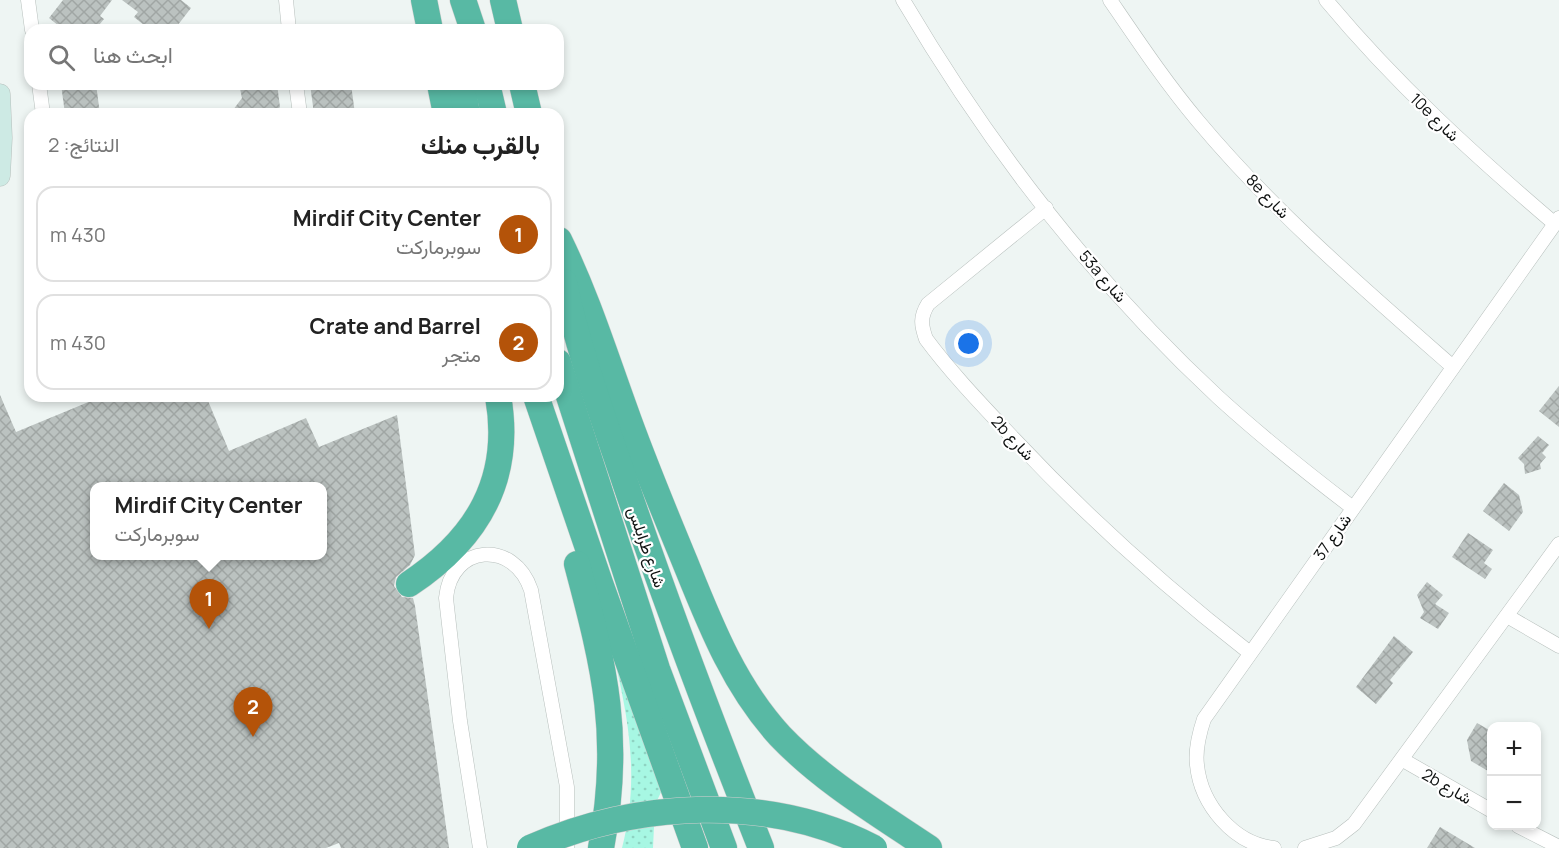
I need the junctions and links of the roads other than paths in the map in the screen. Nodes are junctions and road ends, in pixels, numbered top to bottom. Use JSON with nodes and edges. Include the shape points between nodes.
{"nodes":[{"id":1,"x":286,"y":0,"type":"edge"},
{"id":2,"x":424,"y":0,"type":"edge"},
{"id":3,"x":451,"y":0,"type":"edge"},
{"id":4,"x":463,"y":0,"type":"edge"},
{"id":5,"x":503,"y":0,"type":"edge"},
{"id":6,"x":1110,"y":0,"type":"edge"},
{"id":7,"x":1326,"y":0,"type":"edge"},
{"id":8,"x":907,"y":1,"type":"edge"},
{"id":9,"x":31,"y":2,"type":"edge"},
{"id":10,"x":32,"y":24,"type":"edge"},
{"id":11,"x":288,"y":24,"type":"edge"},
{"id":12,"x":429,"y":24,"type":"edge"},
{"id":13,"x":453,"y":24,"type":"edge"},
{"id":14,"x":471,"y":24,"type":"edge"},
{"id":15,"x":509,"y":24,"type":"edge"},
{"id":16,"x":40,"y":90,"type":"edge"},
{"id":17,"x":297,"y":90,"type":"edge"},
{"id":18,"x":441,"y":90,"type":"edge"},
{"id":19,"x":463,"y":90,"type":"edge"},
{"id":20,"x":488,"y":90,"type":"edge"},
{"id":21,"x":523,"y":90,"type":"edge"},
{"id":22,"x":0,"y":94,"type":"edge"},
{"id":23,"x":43,"y":108,"type":"edge"},
{"id":24,"x":299,"y":108,"type":"edge"},
{"id":25,"x":445,"y":108,"type":"edge"},
{"id":26,"x":466,"y":108,"type":"edge"},
{"id":27,"x":493,"y":108,"type":"edge"},
{"id":28,"x":528,"y":108,"type":"edge"},
{"id":29,"x":1,"y":169,"type":"edge"},
{"id":30,"x":1046,"y":208,"type":"junction"},
{"id":31,"x":1557,"y":221,"type":"edge"},
{"id":32,"x":564,"y":252,"type":"edge"},
{"id":33,"x":564,"y":276,"type":"edge"},
{"id":34,"x":1453,"y":367,"type":"junction"},
{"id":35,"x":564,"y":381,"type":"edge"},
{"id":36,"x":499,"y":402,"type":"edge"},
{"id":37,"x":538,"y":402,"type":"edge"},
{"id":38,"x":543,"y":421,"type":"junction"},
{"id":39,"x":1353,"y":508,"type":"junction"},
{"id":40,"x":1559,"y":544,"type":"edge"},
{"id":41,"x":409,"y":584,"type":"dead end"},
{"id":42,"x":1508,"y":616,"type":"junction"},
{"id":43,"x":1559,"y":646,"type":"edge"},
{"id":44,"x":1250,"y":653,"type":"junction"},
{"id":45,"x":460,"y":721,"type":"junction"},
{"id":46,"x":1403,"y":760,"type":"junction"},
{"id":47,"x":1487,"y":809,"type":"edge"},
{"id":48,"x":1527,"y":830,"type":"edge"},
{"id":49,"x":1559,"y":847,"type":"edge"},
{"id":50,"x":471,"y":848,"type":"edge"},
{"id":51,"x":480,"y":848,"type":"edge"},
{"id":52,"x":530,"y":848,"type":"edge"},
{"id":53,"x":567,"y":848,"type":"edge"},
{"id":54,"x":601,"y":848,"type":"edge"},
{"id":55,"x":695,"y":848,"type":"edge"},
{"id":56,"x":724,"y":848,"type":"edge"},
{"id":57,"x":761,"y":848,"type":"edge"},
{"id":58,"x":873,"y":848,"type":"edge"},
{"id":59,"x":929,"y":848,"type":"edge"},
{"id":60,"x":1274,"y":848,"type":"edge"},
{"id":61,"x":1305,"y":848,"type":"edge"}],
"edges":[{"from":1,"to":11,"type":"street"},
{"from":2,"to":12,"type":"highway"},
{"from":3,"to":13,"type":"highway"},
{"from":4,"to":14,"type":"highway"},
{"from":5,"to":15,"type":"highway"},
{"from":6,"to":34,"type":"street","name":"8e شارع","via":[[1198,121],[1248,177],[1307,236]]},
{"from":7,"to":31,"type":"street","name":"10e شارع","via":[[1439,123]]},
{"from":8,"to":30,"type":"street","name":"53a شارع","via":[[973,108]]},
{"from":9,"to":10,"type":"street"},
{"from":16,"to":23,"type":"street"},
{"from":17,"to":24,"type":"street"},
{"from":18,"to":25,"type":"highway"},
{"from":19,"to":26,"type":"highway"},
{"from":20,"to":27,"type":"highway"},
{"from":21,"to":28,"type":"highway"},
{"from":22,"to":29,"type":"street"},
{"from":30,"to":39,"type":"street","name":"53a شارع","via":[[1101,276],[1197,376],[1283,454]]},
{"from":30,"to":44,"type":"street","name":"2b شارع","via":[[928,304],[921,325],[926,339],[997,421],[1113,539],[1178,598]]},
{"from":31,"to":34,"type":"street","name":"شارع 37"},
{"from":32,"to":59,"type":"highway","via":[[696,590],[736,676],[768,720],[805,760],[833,784]]},
{"from":33,"to":57,"type":"highway","name":"شارع طرابلس","via":[[603,417],[692,674]]},
{"from":34,"to":39,"type":"street","name":"شارع 37"},
{"from":35,"to":56,"type":"highway","name":"شارع طرابلس","via":[[657,669]]},
{"from":36,"to":41,"type":"highway","via":[[502,446],[499,467],[484,507],[451,551]]},
{"from":37,"to":38,"type":"highway"},
{"from":38,"to":54,"type":"highway","via":[[606,682],[612,764]]},
{"from":38,"to":55,"type":"highway"},
{"from":39,"to":44,"type":"street","name":"شارع 37"},
{"from":40,"to":42,"type":"street"},
{"from":42,"to":43,"type":"street"},
{"from":42,"to":46,"type":"street"},
{"from":44,"to":60,"type":"street","name":"شارع 37","via":[[1204,719],[1197,742],[1197,765],[1202,788],[1227,826],[1246,839]]},
{"from":45,"to":50,"type":"street","via":[[459,751]]},
{"from":45,"to":51,"type":"street"},
{"from":45,"to":53,"type":"street","via":[[447,589],[466,561],[498,555],[520,568],[531,590],[567,787]]},
{"from":46,"to":47,"type":"street","name":"2b شارع"},
{"from":46,"to":61,"type":"street","via":[[1354,824],[1336,838]]},
{"from":48,"to":49,"type":"street"},
{"from":52,"to":58,"type":"highway","bridge":true,"via":[[607,821],[723,809],[809,824]]}]}
